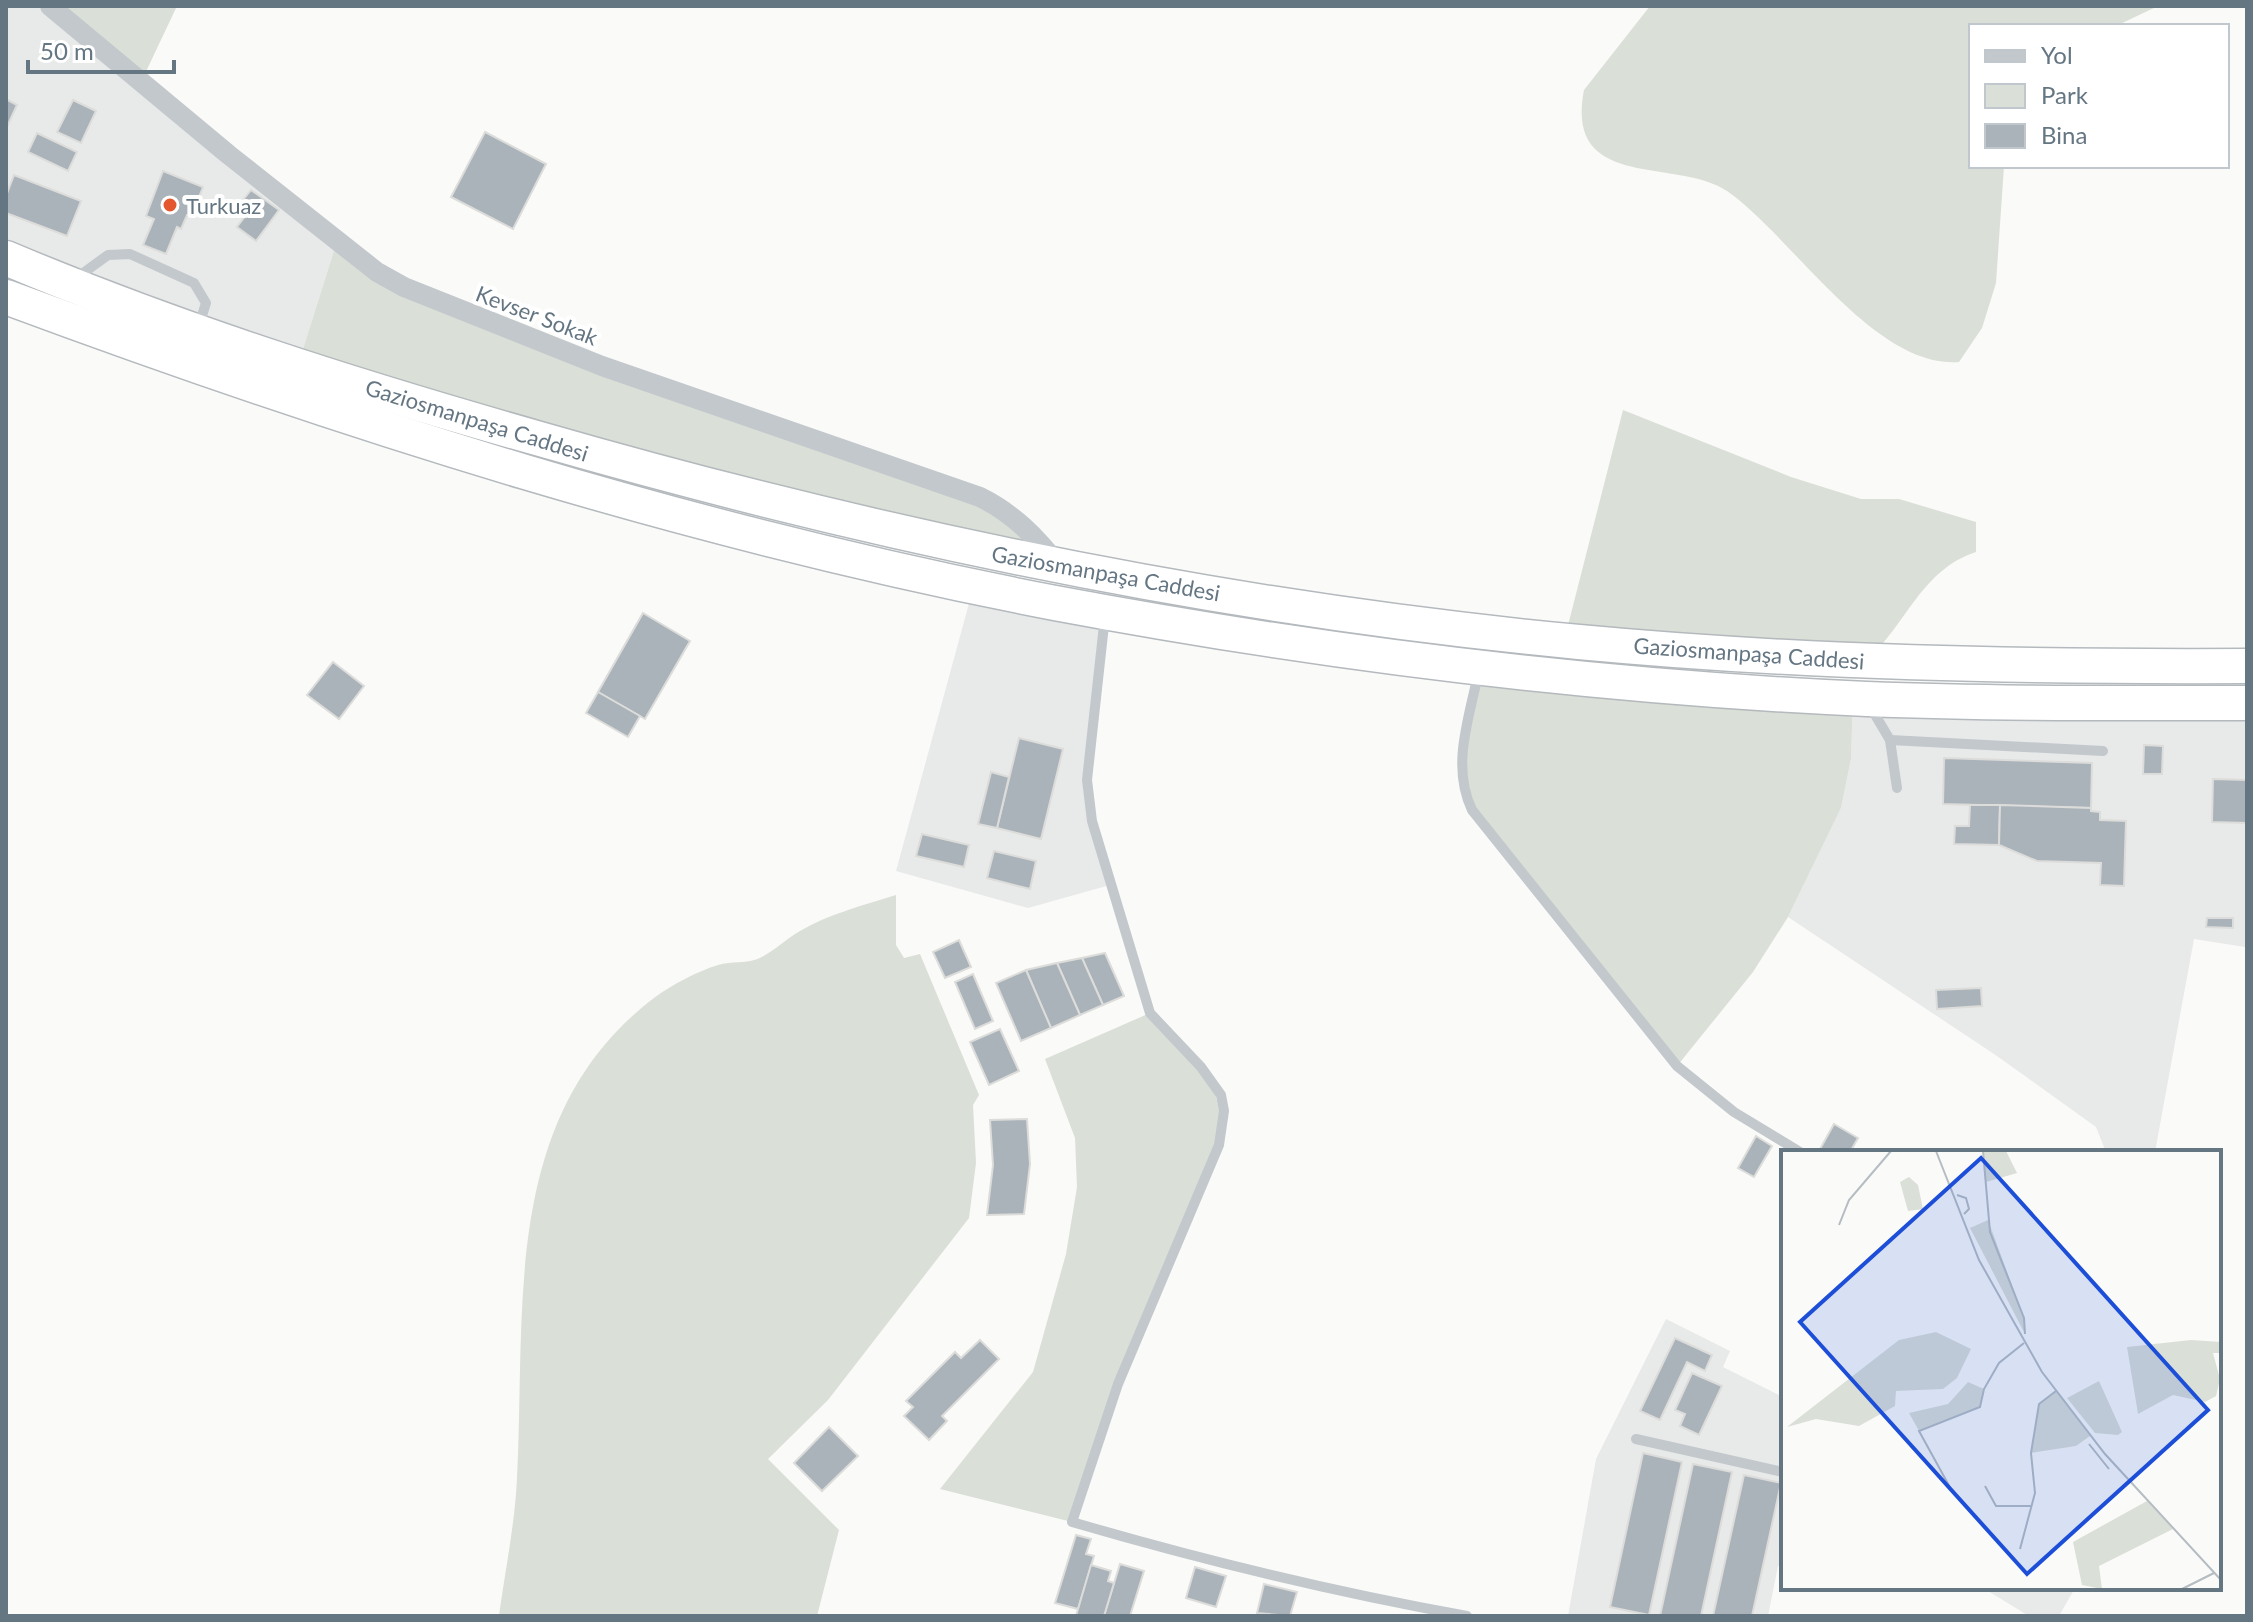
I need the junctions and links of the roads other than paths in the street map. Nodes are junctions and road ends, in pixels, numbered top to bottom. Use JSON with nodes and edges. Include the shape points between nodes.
{"nodes":[{"id":1,"x":50,"y":6,"type":"edge"},
{"id":2,"x":6,"y":258,"type":"edge"},
{"id":3,"x":70,"y":283,"type":"junction"},
{"id":4,"x":6,"y":297,"type":"edge"},
{"id":5,"x":198,"y":330,"type":"junction"},
{"id":6,"x":1059,"y":566,"type":"junction"},
{"id":7,"x":1106,"y":611,"type":"junction"},
{"id":8,"x":2247,"y":666,"type":"edge"},
{"id":9,"x":1479,"y":667,"type":"junction"},
{"id":10,"x":1864,"y":699,"type":"junction"},
{"id":11,"x":2247,"y":703,"type":"edge"},
{"id":12,"x":1890,"y":740,"type":"junction"},
{"id":13,"x":2103,"y":751,"type":"dead end"},
{"id":14,"x":1897,"y":788,"type":"dead end"},
{"id":15,"x":1797,"y":1150,"type":"edge"},
{"id":16,"x":1636,"y":1439,"type":"dead end"},
{"id":17,"x":1781,"y":1472,"type":"edge"},
{"id":18,"x":1467,"y":1616,"type":"edge"}],
"edges":[{"from":1,"to":6,"type":"street","name":"Kevser Sokak","via":[[229,155],[377,272],[404,287],[602,366],[980,497],[1033,533]]},
{"from":2,"to":3,"type":"highway","name":"Gaziosmanpaşa Caddesi"},
{"from":3,"to":5,"type":"highway","name":"Gaziosmanpaşa Caddesi"},
{"from":3,"to":5,"type":"lane","via":[[108,255],[130,254],[194,283],[206,303]]},
{"from":4,"to":7,"type":"highway","name":"Gaziosmanpaşa Caddesi","via":[[252,387],[563,483],[857,559]]},
{"from":5,"to":6,"type":"highway","name":"Gaziosmanpaşa Caddesi","via":[[369,388],[618,462],[869,527]]},
{"from":6,"to":8,"type":"highway","name":"Gaziosmanpaşa Caddesi","via":[[1330,612],[1578,642],[1866,661]]},
{"from":7,"to":9,"type":"highway","name":"Gaziosmanpaşa Caddesi"},
{"from":7,"to":18,"type":"lane","via":[[1087,780],[1092,821],[1150,1013],[1213,1082],[1224,1111],[1219,1145],[1118,1384],[1072,1522],[1202,1559]]},
{"from":9,"to":10,"type":"highway","name":"Gaziosmanpaşa Caddesi"},
{"from":9,"to":15,"type":"lane","via":[[1460,770],[1472,810],[1677,1066],[1734,1112]]},
{"from":10,"to":11,"type":"highway","name":"Gaziosmanpaşa Caddesi"},
{"from":10,"to":12,"type":"lane"},
{"from":12,"to":13,"type":"lane"},
{"from":12,"to":14,"type":"lane"},
{"from":16,"to":17,"type":"lane"}]}
